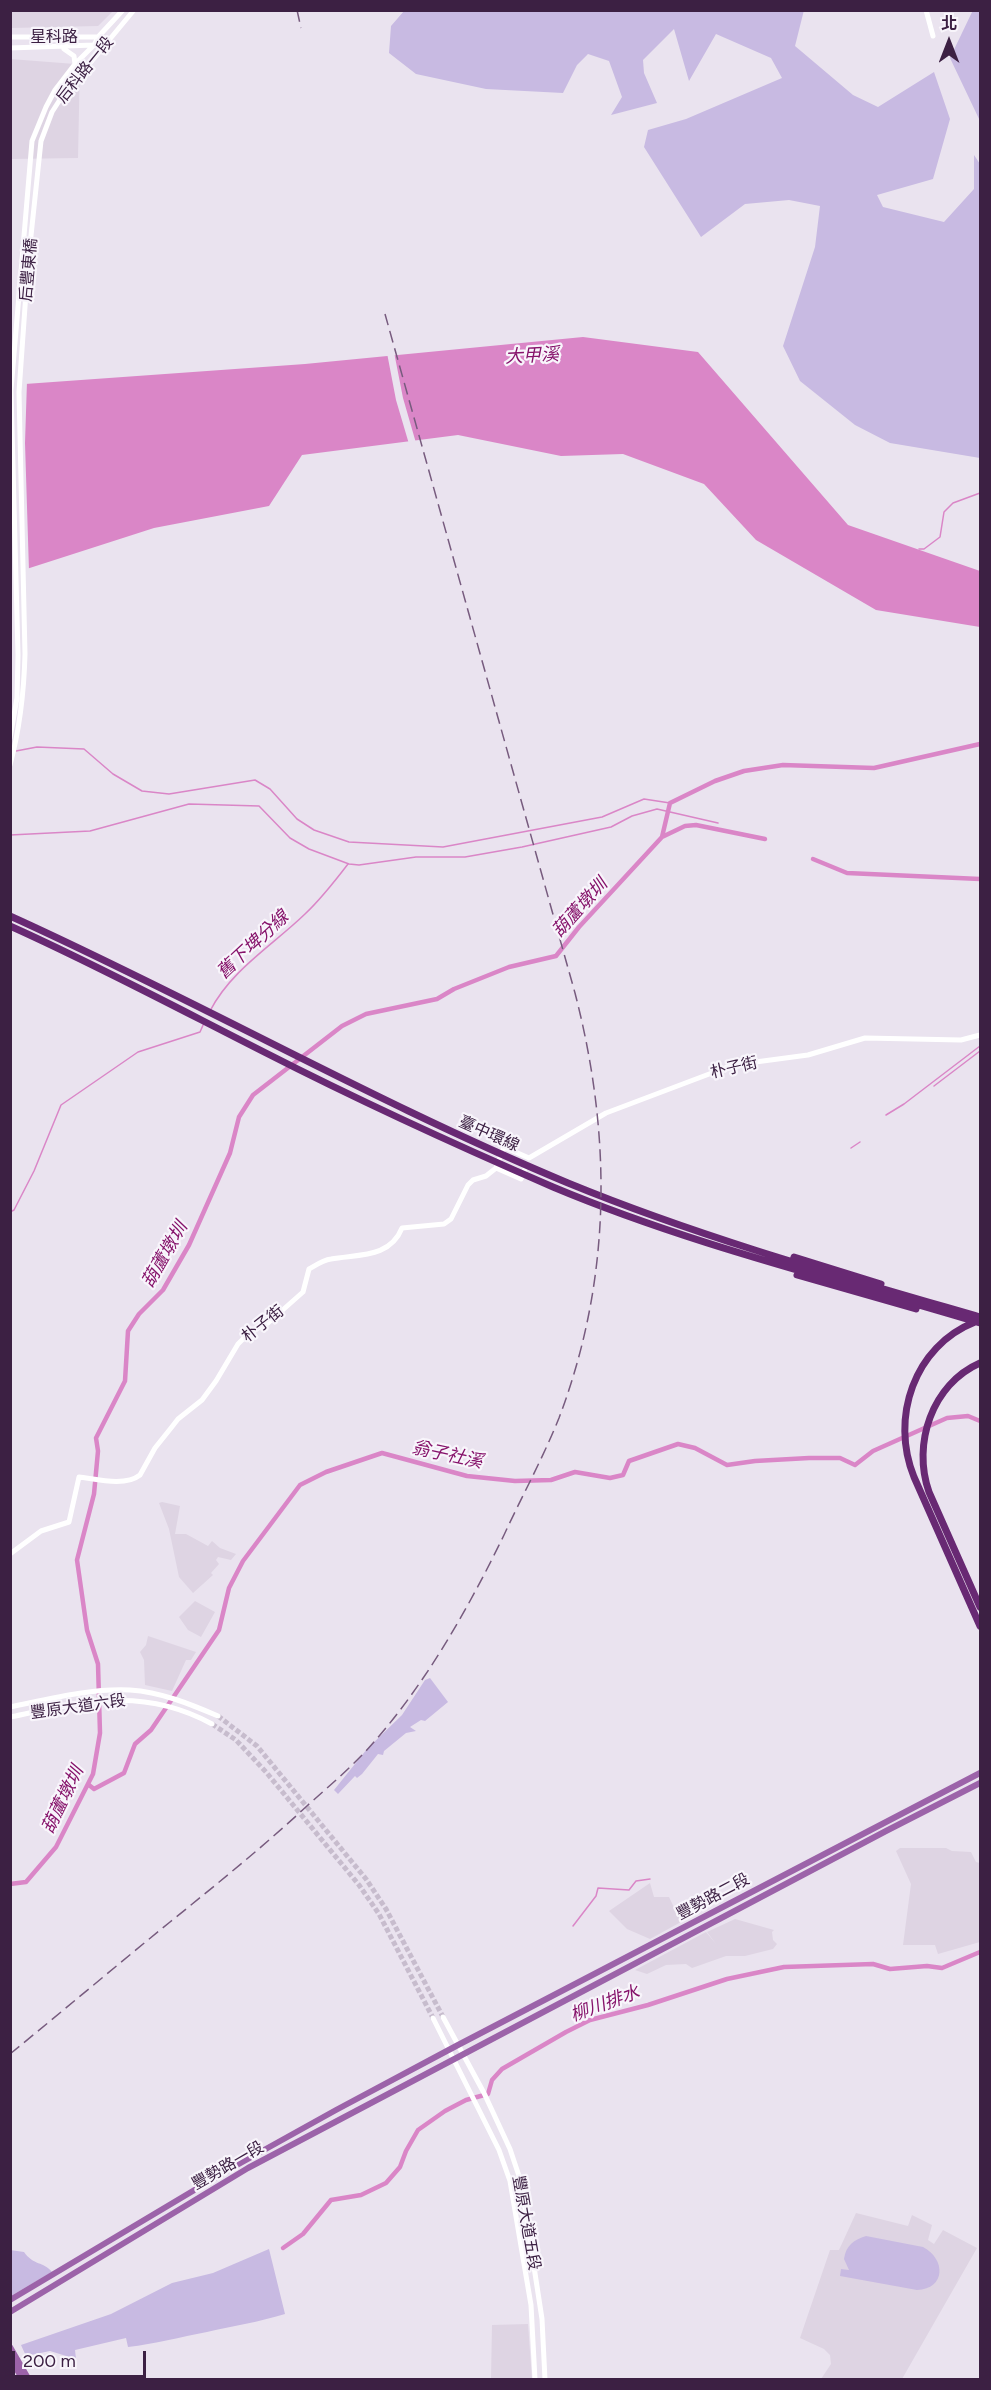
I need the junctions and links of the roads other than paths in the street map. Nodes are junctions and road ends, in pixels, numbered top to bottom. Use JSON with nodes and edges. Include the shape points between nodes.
{"nodes":[{"id":1,"x":123,"y":10,"type":"edge"},
{"id":2,"x":134,"y":10,"type":"edge"},
{"id":3,"x":926,"y":10,"type":"edge"},
{"id":4,"x":933,"y":36,"type":"dead end"},
{"id":5,"x":10,"y":37,"type":"edge"},
{"id":6,"x":98,"y":37,"type":"junction"},
{"id":7,"x":108,"y":41,"type":"junction"},
{"id":8,"x":94,"y":45,"type":"junction"},
{"id":9,"x":59,"y":47,"type":"junction"},
{"id":10,"x":10,"y":48,"type":"edge"},
{"id":11,"x":75,"y":64,"type":"junction"},
{"id":12,"x":28,"y":204,"type":"joint"},
{"id":13,"x":36,"y":205,"type":"joint"},
{"id":14,"x":27,"y":242,"type":"junction"},
{"id":15,"x":10,"y":738,"type":"edge"},
{"id":16,"x":10,"y":765,"type":"edge"},
{"id":17,"x":10,"y":916,"type":"edge"},
{"id":18,"x":10,"y":926,"type":"edge"},
{"id":19,"x":981,"y":1032,"type":"edge"},
{"id":20,"x":529,"y":1158,"type":"junction"},
{"id":21,"x":496,"y":1168,"type":"junction"},
{"id":22,"x":980,"y":1322,"type":"edge"},
{"id":23,"x":981,"y":1363,"type":"edge"},
{"id":24,"x":10,"y":1554,"type":"edge"},
{"id":25,"x":981,"y":1607,"type":"edge"},
{"id":26,"x":979,"y":1623,"type":"edge"},
{"id":27,"x":10,"y":1707,"type":"edge"},
{"id":28,"x":218,"y":1716,"type":"tunnel mouth"},
{"id":29,"x":10,"y":1717,"type":"edge"},
{"id":30,"x":212,"y":1724,"type":"tunnel mouth"},
{"id":31,"x":981,"y":1773,"type":"edge"},
{"id":32,"x":981,"y":1783,"type":"edge"},
{"id":33,"x":443,"y":2017,"type":"tunnel mouth"},
{"id":34,"x":433,"y":2018,"type":"tunnel mouth"},
{"id":35,"x":458,"y":2044,"type":"junction"},
{"id":36,"x":449,"y":2049,"type":"junction"},
{"id":37,"x":464,"y":2054,"type":"junction"},
{"id":38,"x":454,"y":2058,"type":"junction"},
{"id":39,"x":10,"y":2300,"type":"edge"},
{"id":40,"x":10,"y":2312,"type":"edge"},
{"id":41,"x":10,"y":2347,"type":"edge"},
{"id":42,"x":10,"y":2358,"type":"edge"},
{"id":43,"x":23,"y":2379,"type":"edge"},
{"id":44,"x":29,"y":2379,"type":"edge"},
{"id":45,"x":535,"y":2379,"type":"edge"},
{"id":46,"x":545,"y":2379,"type":"edge"}],
"edges":[{"from":1,"to":6,"type":"street","name":"后科路一段"},
{"from":2,"to":7,"type":"street","name":"后科路一段"},
{"from":3,"to":4,"type":"street"},
{"from":5,"to":6,"type":"street","name":"星科路"},
{"from":6,"to":8,"type":"street","name":"后科路一段"},
{"from":7,"to":8,"type":"street","name":"星科路"},
{"from":7,"to":13,"type":"street","name":"后科路一段","via":[[52,112],[41,141]]},
{"from":8,"to":9,"type":"street","name":"星科路"},
{"from":8,"to":11,"type":"street","name":"后科路一段"},
{"from":9,"to":10,"type":"street","name":"星科路"},
{"from":9,"to":11,"type":"street","via":[[74,56]]},
{"from":11,"to":12,"type":"street","name":"后科路一段","via":[[46,107],[32,141]]},
{"from":12,"to":14,"type":"street","name":"后豐東橋"},
{"from":13,"to":14,"type":"street","name":"后豐東橋"},
{"from":14,"to":15,"type":"street","name":"后豐東橋","via":[[11,390],[18,655],[17,698]]},
{"from":14,"to":16,"type":"street","name":"后豐東橋","via":[[19,392],[24,683]]},
{"from":17,"to":22,"type":"highway","name":"臺中環線","via":[[435,1125],[571,1184],[722,1239]]},
{"from":18,"to":22,"type":"highway","name":"臺中環線","via":[[471,1151],[610,1209],[803,1272]]},
{"from":19,"to":20,"type":"street","name":"朴子街","via":[[954,1040],[870,1037],[808,1055],[733,1065],[606,1113]]},
{"from":20,"to":21,"type":"street","via":[[504,1147]]},
{"from":20,"to":21,"type":"street","via":[[521,1179]]},
{"from":21,"to":24,"type":"street","name":"朴子街","via":[[468,1185],[451,1219],[444,1224],[402,1228],[387,1248],[329,1259],[309,1269],[303,1292],[238,1344],[202,1400],[178,1419],[154,1448],[140,1475],[127,1480],[79,1477],[69,1522],[41,1531]]},
{"from":22,"to":26,"type":"highway","via":[[959,1330],[924,1365],[909,1393],[905,1435],[908,1462]]},
{"from":23,"to":25,"type":"highway","via":[[961,1374],[936,1405],[923,1437],[922,1464],[929,1492]]},
{"from":27,"to":28,"type":"street","name":"豐原大道六段","via":[[107,1690],[130,1690],[170,1697]]},
{"from":29,"to":30,"type":"street","name":"豐原大道六段","via":[[136,1699],[163,1704]]},
{"from":31,"to":35,"type":"main road","name":"豐勢路二段"},
{"from":32,"to":37,"type":"main road","name":"豐勢路二段"},
{"from":33,"to":35,"type":"street"},
{"from":34,"to":36,"type":"street"},
{"from":35,"to":36,"type":"main road","name":"豐勢路一段"},
{"from":35,"to":37,"type":"street","name":"豐原大道五段"},
{"from":36,"to":38,"type":"street","name":"豐原大道五段"},
{"from":36,"to":39,"type":"main road","name":"豐勢路一段","via":[[228,2170]]},
{"from":37,"to":38,"type":"main road","name":"豐勢路一段"},
{"from":37,"to":46,"type":"street","name":"豐原大道五段","via":[[510,2149],[521,2182],[542,2319]]},
{"from":38,"to":40,"type":"main road","name":"豐勢路一段","via":[[248,2168]]},
{"from":38,"to":45,"type":"street","name":"豐原大道五段","via":[[510,2181],[531,2305]]},
{"from":41,"to":44,"type":"main road"},
{"from":42,"to":43,"type":"main road"}]}
